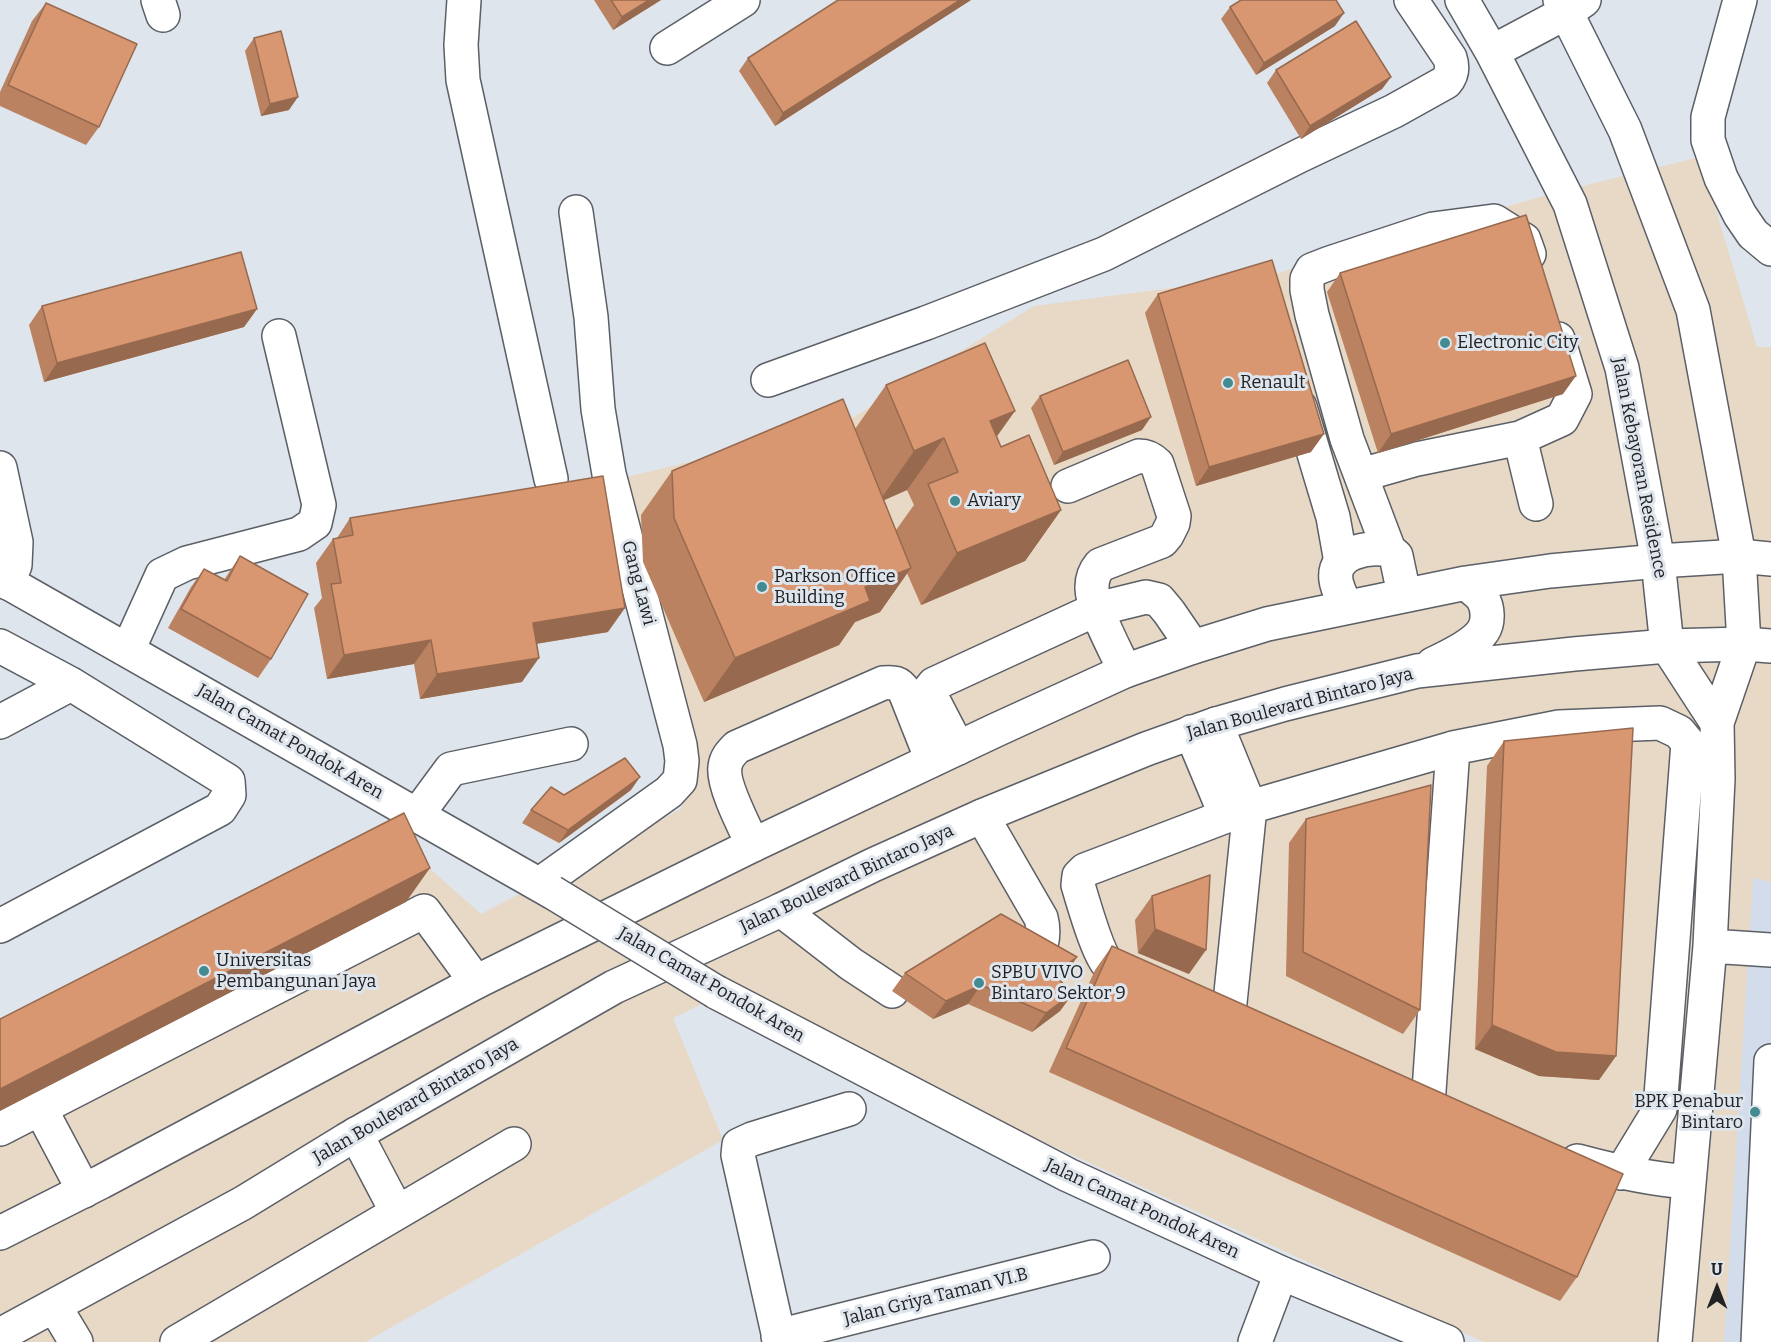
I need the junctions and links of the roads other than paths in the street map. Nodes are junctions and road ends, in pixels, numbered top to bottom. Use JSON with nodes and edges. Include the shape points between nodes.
{"nodes":[{"id":1,"x":464,"y":0,"type":"edge"},
{"id":2,"x":743,"y":0,"type":"edge"},
{"id":3,"x":1411,"y":0,"type":"edge"},
{"id":4,"x":1740,"y":0,"type":"edge"},
{"id":5,"x":1466,"y":1,"type":"edge"},
{"id":6,"x":1570,"y":4,"type":"edge"},
{"id":7,"x":667,"y":48,"type":"dead end"},
{"id":8,"x":1492,"y":51,"type":"junction"},
{"id":9,"x":576,"y":212,"type":"dead end"},
{"id":10,"x":1771,"y":249,"type":"edge"},
{"id":11,"x":279,"y":336,"type":"dead end"},
{"id":12,"x":768,"y":380,"type":"dead end"},
{"id":13,"x":1293,"y":384,"type":"edge"},
{"id":14,"x":1520,"y":438,"type":"junction"},
{"id":15,"x":0,"y":468,"type":"edge"},
{"id":16,"x":1361,"y":475,"type":"junction"},
{"id":17,"x":551,"y":479,"type":"dead end"},
{"id":18,"x":1068,"y":486,"type":"dead end"},
{"id":19,"x":1536,"y":504,"type":"dead end"},
{"id":20,"x":1389,"y":550,"type":"junction"},
{"id":21,"x":1739,"y":556,"type":"junction"},
{"id":22,"x":1771,"y":559,"type":"edge"},
{"id":23,"x":1658,"y":561,"type":"junction"},
{"id":24,"x":1341,"y":562,"type":"junction"},
{"id":25,"x":4,"y":580,"type":"edge"},
{"id":26,"x":1466,"y":583,"type":"junction"},
{"id":27,"x":1404,"y":594,"type":"junction"},
{"id":28,"x":1346,"y":607,"type":"junction"},
{"id":29,"x":1097,"y":609,"type":"junction"},
{"id":30,"x":1758,"y":645,"type":"edge"},
{"id":31,"x":0,"y":646,"type":"edge"},
{"id":32,"x":1667,"y":646,"type":"junction"},
{"id":33,"x":1193,"y":647,"type":"junction"},
{"id":34,"x":128,"y":651,"type":"junction"},
{"id":35,"x":1125,"y":671,"type":"junction"},
{"id":36,"x":1418,"y":671,"type":"junction"},
{"id":37,"x":71,"y":684,"type":"junction"},
{"id":38,"x":0,"y":722,"type":"edge"},
{"id":39,"x":1717,"y":723,"type":"junction"},
{"id":40,"x":1203,"y":728,"type":"junction"},
{"id":41,"x":571,"y":744,"type":"dead end"},
{"id":42,"x":1453,"y":748,"type":"junction"},
{"id":43,"x":945,"y":754,"type":"junction"},
{"id":44,"x":1238,"y":812,"type":"junction"},
{"id":45,"x":417,"y":815,"type":"junction"},
{"id":46,"x":982,"y":816,"type":"junction"},
{"id":47,"x":753,"y":845,"type":"junction"},
{"id":48,"x":546,"y":888,"type":"junction"},
{"id":49,"x":781,"y":910,"type":"junction"},
{"id":50,"x":0,"y":926,"type":"edge"},
{"id":51,"x":1710,"y":946,"type":"junction"},
{"id":52,"x":1771,"y":950,"type":"edge"},
{"id":53,"x":1036,"y":958,"type":"edge"},
{"id":54,"x":476,"y":982,"type":"junction"},
{"id":55,"x":892,"y":991,"type":"dead end"},
{"id":56,"x":1167,"y":994,"type":"edge"},
{"id":57,"x":1197,"y":1008,"type":"edge"},
{"id":58,"x":1228,"y":1022,"type":"junction"},
{"id":59,"x":1259,"y":1035,"type":"edge"},
{"id":60,"x":1771,"y":1061,"type":"edge"},
{"id":61,"x":1397,"y":1092,"type":"edge"},
{"id":62,"x":49,"y":1103,"type":"junction"},
{"id":63,"x":1428,"y":1105,"type":"junction"},
{"id":64,"x":849,"y":1109,"type":"dead end"},
{"id":65,"x":1459,"y":1119,"type":"edge"},
{"id":66,"x":0,"y":1129,"type":"edge"},
{"id":67,"x":351,"y":1137,"type":"junction"},
{"id":68,"x":514,"y":1144,"type":"dead end"},
{"id":69,"x":1551,"y":1154,"type":"edge"},
{"id":70,"x":1621,"y":1173,"type":"junction"},
{"id":71,"x":1688,"y":1182,"type":"junction"},
{"id":72,"x":92,"y":1186,"type":"junction"},
{"id":73,"x":392,"y":1215,"type":"junction"},
{"id":74,"x":0,"y":1233,"type":"edge"},
{"id":75,"x":1093,"y":1257,"type":"dead end"},
{"id":76,"x":1281,"y":1273,"type":"junction"},
{"id":77,"x":49,"y":1321,"type":"edge"},
{"id":78,"x":0,"y":1335,"type":"edge"},
{"id":79,"x":779,"y":1339,"type":"edge"},
{"id":80,"x":76,"y":1342,"type":"edge"},
{"id":81,"x":177,"y":1342,"type":"edge"},
{"id":82,"x":1255,"y":1342,"type":"edge"},
{"id":83,"x":1447,"y":1342,"type":"edge"},
{"id":84,"x":1675,"y":1342,"type":"edge"},
{"id":85,"x":1758,"y":1342,"type":"edge"}],
"edges":[{"from":1,"to":17,"type":"street","via":[[460,45],[463,80]]},
{"from":2,"to":7,"type":"street"},
{"from":3,"to":12,"type":"street","via":[[1450,58],[1451,77],[1446,82],[1104,254]]},
{"from":4,"to":10,"type":"street","via":[[1708,117],[1708,140],[1740,215],[1753,234]]},
{"from":5,"to":8,"type":"street","name":"Jalan Kebayoran Residence"},
{"from":6,"to":8,"type":"street"},
{"from":6,"to":21,"type":"street","via":[[1625,130],[1693,310]]},
{"from":8,"to":23,"type":"street","name":"Jalan Kebayoran Residence","via":[[1570,204],[1622,368]]},
{"from":9,"to":48,"type":"street","name":"Gang Lawi","via":[[609,474],[682,762],[680,780],[669,792]]},
{"from":11,"to":34,"type":"street","via":[[319,505],[315,523],[299,534],[187,563],[162,575]]},
{"from":13,"to":24,"type":"street","via":[[1333,517]]},
{"from":14,"to":16,"type":"street"},
{"from":14,"to":16,"type":"street","via":[[1562,419],[1575,394],[1524,240],[1494,221],[1432,229],[1312,270],[1307,279],[1312,315]]},
{"from":14,"to":19,"type":"street"},
{"from":15,"to":25,"type":"street","via":[[16,542],[15,566]]},
{"from":16,"to":20,"type":"street"},
{"from":18,"to":29,"type":"street","via":[[1143,456],[1157,464],[1174,516],[1162,541],[1100,565],[1092,585]]},
{"from":20,"to":24,"type":"street","via":[[1355,552]]},
{"from":20,"to":27,"type":"street","via":[[1396,556]]},
{"from":21,"to":22,"type":"street"},
{"from":21,"to":23,"type":"street"},
{"from":21,"to":30,"type":"street"},
{"from":23,"to":26,"type":"street"},
{"from":23,"to":32,"type":"street","name":"Jalan Kebayoran Residence"},
{"from":24,"to":28,"type":"street","via":[[1336,580]]},
{"from":25,"to":34,"type":"street","name":"Jalan Camat Pondok Aren"},
{"from":26,"to":27,"type":"street"},
{"from":26,"to":36,"type":"street","via":[[1482,598],[1488,613],[1484,630],[1448,657]]},
{"from":27,"to":28,"type":"street"},
{"from":28,"to":33,"type":"street","via":[[1268,624]]},
{"from":29,"to":33,"type":"street","via":[[1146,597],[1158,600]]},
{"from":29,"to":35,"type":"street"},
{"from":29,"to":43,"type":"street","via":[[934,684],[931,696]]},
{"from":30,"to":32,"type":"street","name":"Jalan Boulevard Bintaro Jaya"},
{"from":30,"to":39,"type":"street"},
{"from":31,"to":37,"type":"street"},
{"from":32,"to":36,"type":"street","name":"Jalan Boulevard Bintaro Jaya"},
{"from":32,"to":39,"type":"street"},
{"from":33,"to":35,"type":"street"},
{"from":34,"to":45,"type":"street","name":"Jalan Camat Pondok Aren"},
{"from":35,"to":43,"type":"street"},
{"from":36,"to":40,"type":"street","name":"Jalan Boulevard Bintaro Jaya"},
{"from":37,"to":38,"type":"street"},
{"from":37,"to":50,"type":"street","via":[[228,781],[229,795],[220,809]]},
{"from":39,"to":51,"type":"street"},
{"from":40,"to":44,"type":"street"},
{"from":40,"to":46,"type":"street","name":"Jalan Boulevard Bintaro Jaya"},
{"from":41,"to":45,"type":"street","via":[[451,769]]},
{"from":42,"to":44,"type":"street"},
{"from":42,"to":63,"type":"street"},
{"from":42,"to":70,"type":"street","via":[[1559,727],[1660,723],[1679,732],[1688,743],[1660,1109]]},
{"from":43,"to":47,"type":"street"},
{"from":43,"to":47,"type":"street","via":[[901,685],[893,682],[737,747],[724,770]]},
{"from":44,"to":56,"type":"street","via":[[1085,870],[1079,876],[1078,885],[1108,964]]},
{"from":44,"to":58,"type":"street"},
{"from":45,"to":48,"type":"street","name":"Jalan Camat Pondok Aren"},
{"from":46,"to":49,"type":"street","name":"Jalan Boulevard Bintaro Jaya"},
{"from":46,"to":53,"type":"street","via":[[1041,918],[1041,948]]},
{"from":47,"to":54,"type":"street"},
{"from":48,"to":76,"type":"street","name":"Jalan Camat Pondok Aren","bridge":true,"via":[[716,992],[1068,1175]]},
{"from":49,"to":55,"type":"street"},
{"from":49,"to":67,"type":"street","name":"Jalan Boulevard Bintaro Jaya","via":[[614,987]]},
{"from":51,"to":52,"type":"street"},
{"from":51,"to":71,"type":"street"},
{"from":54,"to":62,"type":"street","via":[[424,911]]},
{"from":54,"to":72,"type":"street"},
{"from":57,"to":58,"type":"street"},
{"from":58,"to":59,"type":"street"},
{"from":60,"to":85,"type":"street"},
{"from":61,"to":63,"type":"street"},
{"from":62,"to":66,"type":"street"},
{"from":62,"to":72,"type":"street"},
{"from":63,"to":65,"type":"street"},
{"from":64,"to":79,"type":"street","via":[[739,1145]]},
{"from":67,"to":73,"type":"street"},
{"from":67,"to":77,"type":"street","name":"Jalan Boulevard Bintaro Jaya","via":[[243,1203],[160,1247]]},
{"from":68,"to":73,"type":"street"},
{"from":69,"to":70,"type":"street"},
{"from":70,"to":71,"type":"street"},
{"from":71,"to":84,"type":"street"},
{"from":72,"to":74,"type":"street"},
{"from":73,"to":81,"type":"street"},
{"from":75,"to":79,"type":"street","name":"Jalan Griya Taman VI.B"},
{"from":76,"to":82,"type":"street"},
{"from":76,"to":83,"type":"street","name":"Jalan Camat Pondok Aren"},
{"from":77,"to":78,"type":"street","name":"Jalan Boulevard Bintaro Jaya"},
{"from":77,"to":80,"type":"street"}]}
